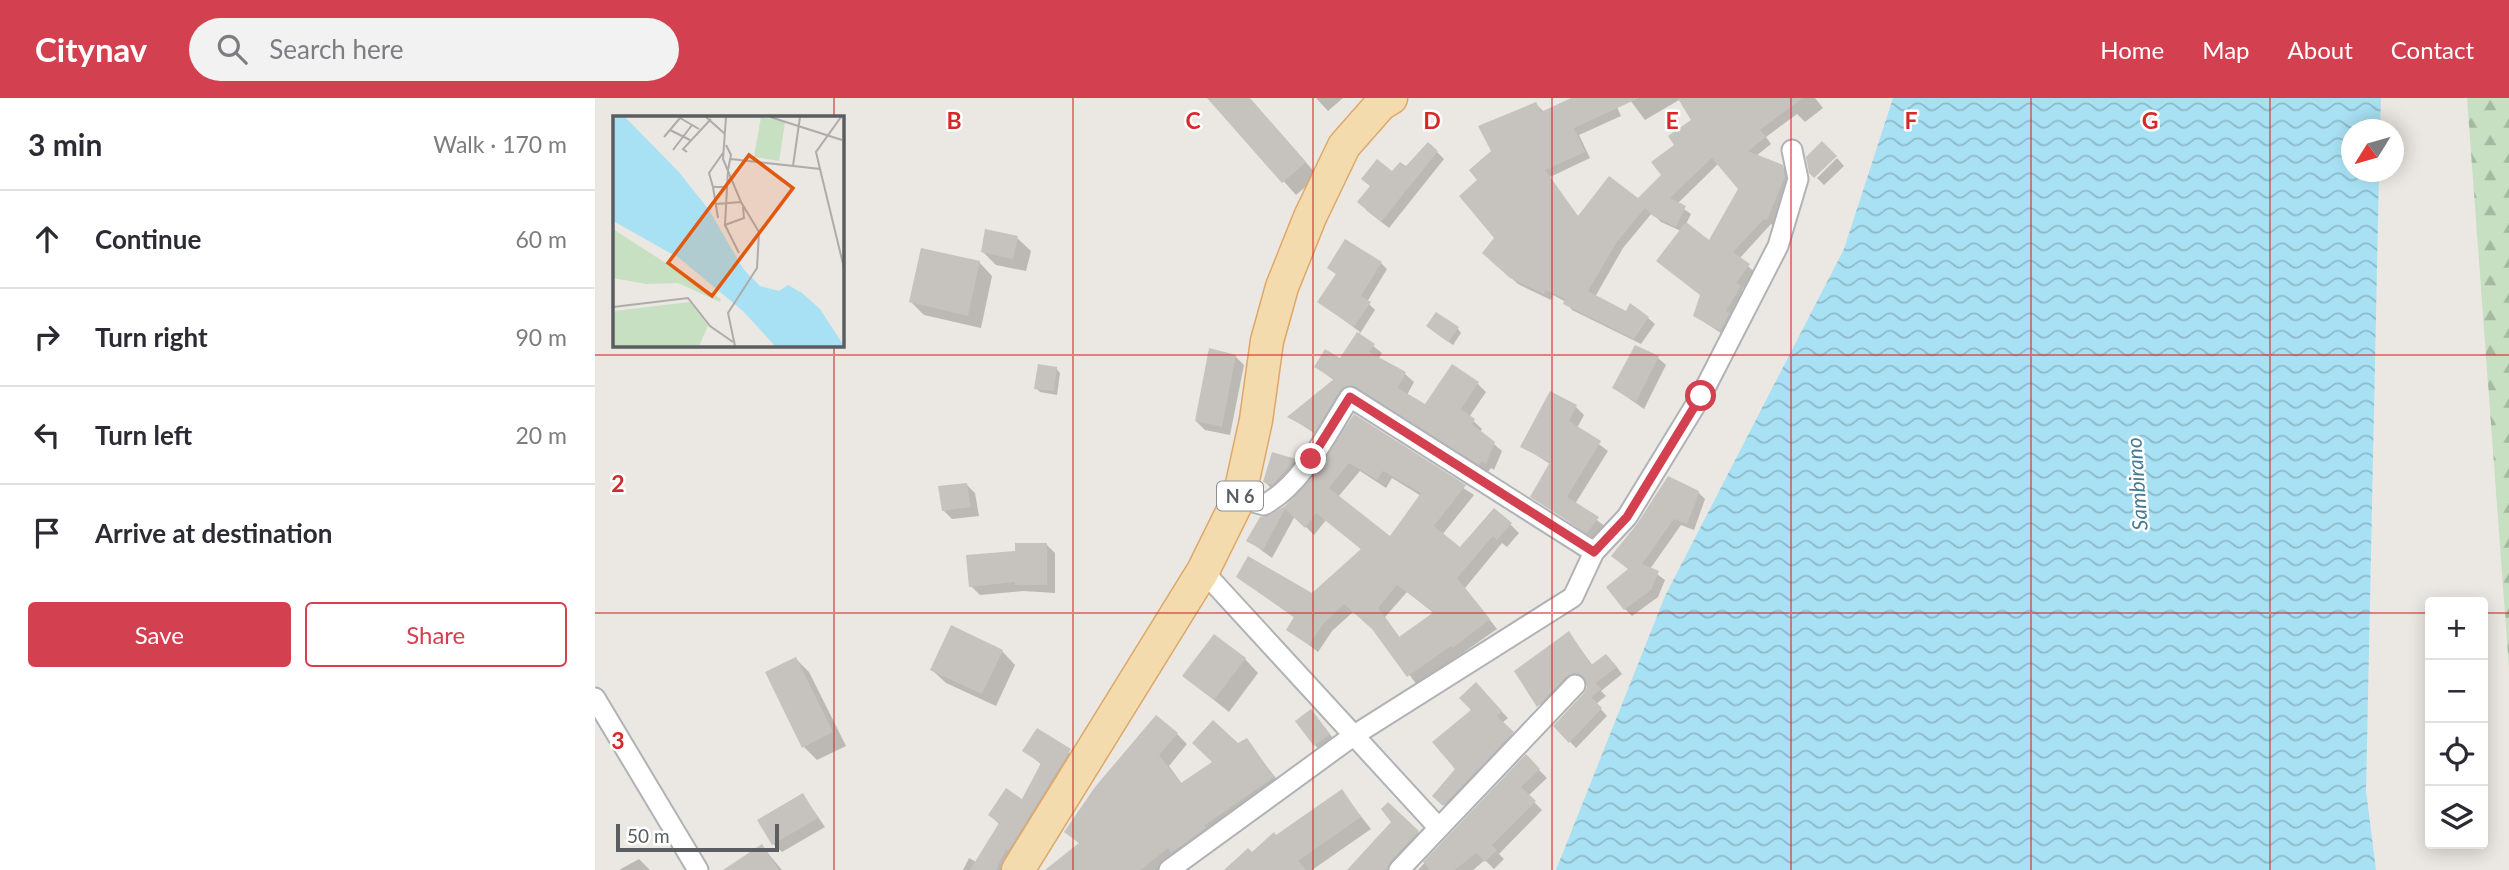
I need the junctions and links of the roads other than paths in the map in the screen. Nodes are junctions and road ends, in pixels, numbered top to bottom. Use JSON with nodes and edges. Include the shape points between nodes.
{"nodes":[{"id":1,"x":1391,"y":98,"type":"edge"},
{"id":2,"x":1792,"y":150,"type":"dead end"},
{"id":3,"x":1239,"y":498,"type":"junction"},
{"id":4,"x":1594,"y":552,"type":"junction"},
{"id":5,"x":1203,"y":571,"type":"junction"},
{"id":6,"x":1575,"y":685,"type":"dead end"},
{"id":7,"x":595,"y":698,"type":"edge"},
{"id":8,"x":1353,"y":736,"type":"junction"},
{"id":9,"x":1438,"y":827,"type":"junction"},
{"id":10,"x":698,"y":870,"type":"edge"},
{"id":11,"x":1018,"y":870,"type":"edge"},
{"id":12,"x":1169,"y":870,"type":"edge"},
{"id":13,"x":1399,"y":870,"type":"edge"}],
"edges":[{"from":1,"to":3,"type":"main road","number":"N 6","via":[[1344,146],[1282,287],[1267,341]]},
{"from":2,"to":4,"type":"street","via":[[1798,179],[1778,246],[1701,396],[1627,517]]},
{"from":3,"to":4,"type":"street","via":[[1264,505],[1276,499],[1311,459],[1350,397]]},
{"from":3,"to":5,"type":"main road","number":"N 6"},
{"from":4,"to":8,"type":"street","via":[[1573,597]]},
{"from":5,"to":8,"type":"street"},
{"from":5,"to":11,"type":"main road","number":"N 6"},
{"from":6,"to":9,"type":"street"},
{"from":7,"to":10,"type":"street"},
{"from":8,"to":9,"type":"street"},
{"from":8,"to":12,"type":"street"},
{"from":9,"to":13,"type":"street"}]}
